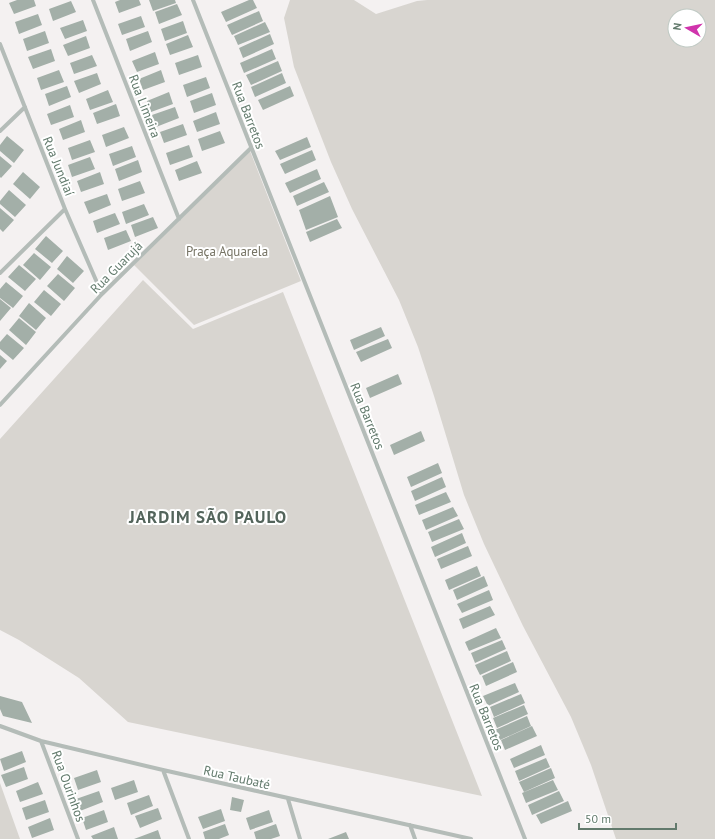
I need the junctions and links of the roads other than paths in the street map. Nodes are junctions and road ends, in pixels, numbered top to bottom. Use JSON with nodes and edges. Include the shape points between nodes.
{"nodes":[{"id":1,"x":93,"y":0,"type":"edge"},
{"id":2,"x":193,"y":0,"type":"edge"},
{"id":3,"x":0,"y":44,"type":"edge"},
{"id":4,"x":25,"y":107,"type":"junction"},
{"id":5,"x":0,"y":131,"type":"edge"},
{"id":6,"x":251,"y":148,"type":"junction"},
{"id":7,"x":65,"y":209,"type":"junction"},
{"id":8,"x":179,"y":219,"type":"junction"},
{"id":9,"x":0,"y":273,"type":"edge"},
{"id":10,"x":102,"y":294,"type":"junction"},
{"id":11,"x":0,"y":405,"type":"edge"},
{"id":12,"x":0,"y":726,"type":"edge"},
{"id":13,"x":41,"y":741,"type":"junction"},
{"id":14,"x":163,"y":770,"type":"junction"},
{"id":15,"x":288,"y":799,"type":"junction"},
{"id":16,"x":410,"y":825,"type":"junction"},
{"id":17,"x":78,"y":839,"type":"edge"},
{"id":18,"x":189,"y":839,"type":"edge"},
{"id":19,"x":300,"y":839,"type":"edge"},
{"id":20,"x":415,"y":839,"type":"edge"},
{"id":21,"x":472,"y":839,"type":"edge"},
{"id":22,"x":525,"y":839,"type":"edge"}],
"edges":[{"from":1,"to":8,"type":"street","name":"Rua Limeira"},
{"from":2,"to":6,"type":"street","name":"Rua Barretos"},
{"from":3,"to":4,"type":"street","name":"Rua Jundiaí"},
{"from":4,"to":5,"type":"street"},
{"from":4,"to":7,"type":"street","name":"Rua Jundiaí"},
{"from":6,"to":8,"type":"street","name":"Rua Guarujá"},
{"from":6,"to":22,"type":"street","name":"Rua Barretos"},
{"from":7,"to":9,"type":"street"},
{"from":7,"to":10,"type":"street","name":"Rua Jundiaí"},
{"from":8,"to":10,"type":"street","name":"Rua Guarujá"},
{"from":10,"to":11,"type":"street","name":"Rua Guarujá"},
{"from":12,"to":13,"type":"street","name":"Rua Taubaté"},
{"from":13,"to":14,"type":"street","name":"Rua Taubaté"},
{"from":13,"to":17,"type":"street","name":"Rua Ourinhos"},
{"from":14,"to":15,"type":"street","name":"Rua Taubaté"},
{"from":14,"to":18,"type":"street"},
{"from":15,"to":16,"type":"street","name":"Rua Taubaté"},
{"from":15,"to":19,"type":"street"},
{"from":16,"to":20,"type":"street"},
{"from":16,"to":21,"type":"street","name":"Rua Taubaté"}]}
